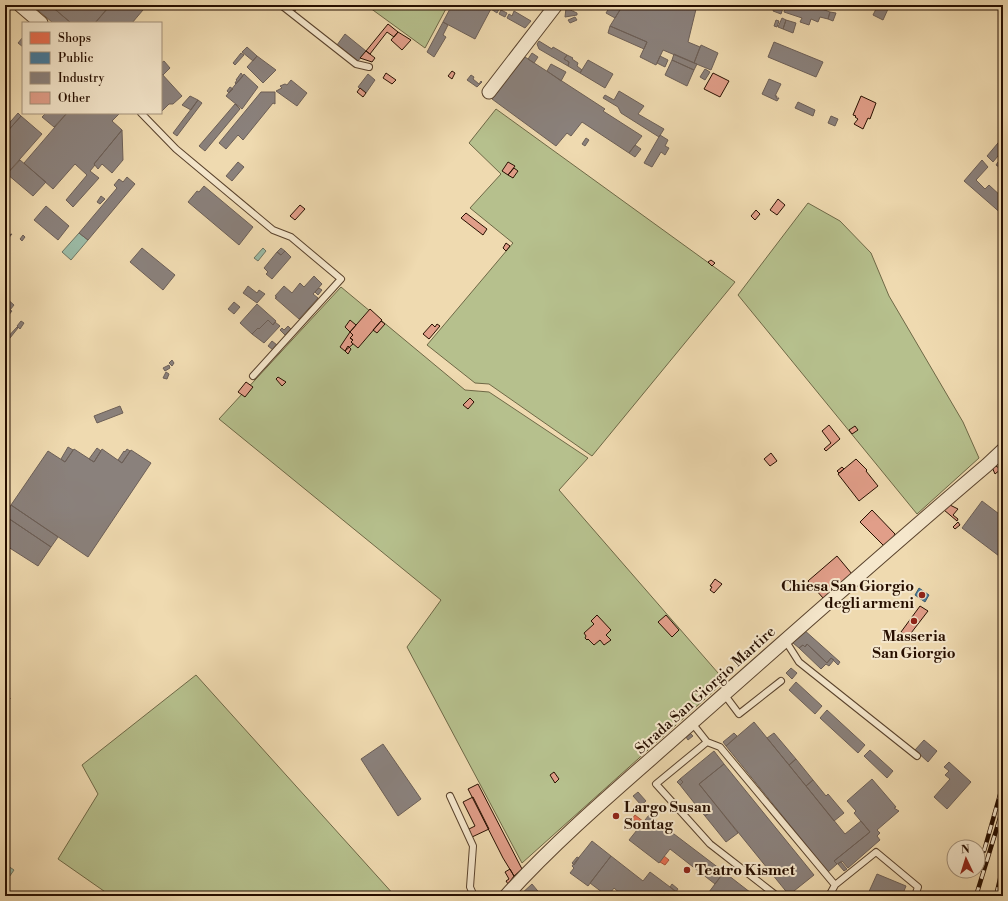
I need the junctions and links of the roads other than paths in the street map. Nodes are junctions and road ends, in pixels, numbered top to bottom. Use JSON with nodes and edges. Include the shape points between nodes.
{"nodes":[{"id":1,"x":20,"y":5,"type":"edge"},
{"id":2,"x":280,"y":5,"type":"edge"},
{"id":3,"x":556,"y":5,"type":"edge"},
{"id":4,"x":40,"y":22,"type":"edge"},
{"id":5,"x":369,"y":67,"type":"dead end"},
{"id":6,"x":489,"y":92,"type":"dead end"},
{"id":7,"x":142,"y":114,"type":"edge"},
{"id":8,"x":254,"y":376,"type":"dead end"},
{"id":9,"x":1003,"y":450,"type":"edge"},
{"id":10,"x":785,"y":640,"type":"junction"},
{"id":11,"x":781,"y":681,"type":"dead end"},
{"id":12,"x":724,"y":694,"type":"junction"},
{"id":13,"x":692,"y":723,"type":"junction"},
{"id":14,"x":707,"y":742,"type":"junction"},
{"id":15,"x":917,"y":756,"type":"dead end"},
{"id":16,"x":450,"y":796,"type":"dead end"},
{"id":17,"x":835,"y":885,"type":"junction"},
{"id":18,"x":474,"y":896,"type":"edge"},
{"id":19,"x":506,"y":896,"type":"edge"},
{"id":20,"x":777,"y":896,"type":"edge"},
{"id":21,"x":828,"y":896,"type":"edge"},
{"id":22,"x":915,"y":896,"type":"edge"}],
"edges":[{"from":1,"to":4,"type":"street"},
{"from":2,"to":5,"type":"lane","via":[[356,64]]},
{"from":3,"to":6,"type":"street"},
{"from":7,"to":8,"type":"lane","via":[[176,149],[273,230],[291,237],[341,279]]},
{"from":9,"to":10,"type":"street","name":"Strada San Giorgio Martire"},
{"from":10,"to":12,"type":"street","name":"Strada San Giorgio Martire"},
{"from":10,"to":15,"type":"lane","via":[[799,662]]},
{"from":11,"to":12,"type":"lane","via":[[739,714]]},
{"from":12,"to":13,"type":"street","name":"Strada San Giorgio Martire"},
{"from":13,"to":14,"type":"lane"},
{"from":13,"to":19,"type":"street","name":"Strada San Giorgio Martire","via":[[534,865]]},
{"from":14,"to":17,"type":"lane","via":[[720,747]]},
{"from":14,"to":20,"type":"lane","via":[[656,784],[710,844]]},
{"from":16,"to":18,"type":"lane","via":[[473,846],[470,887]]},
{"from":17,"to":21,"type":"lane"},
{"from":17,"to":22,"type":"lane","via":[[876,852],[918,887]]}]}
